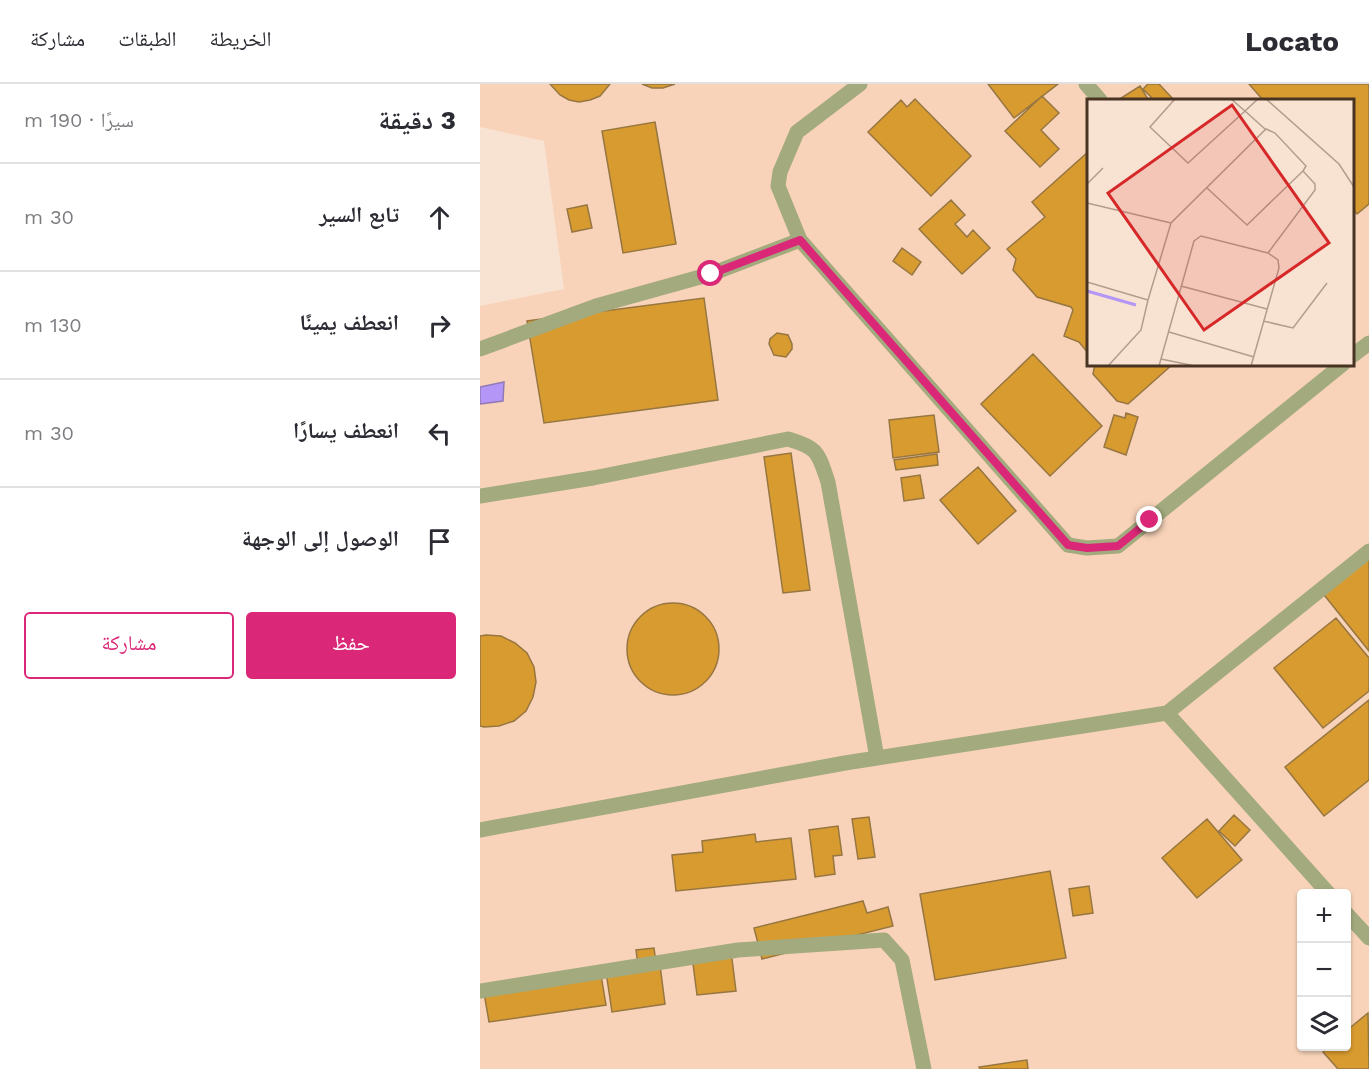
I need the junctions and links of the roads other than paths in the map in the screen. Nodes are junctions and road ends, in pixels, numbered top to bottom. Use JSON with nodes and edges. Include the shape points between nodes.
{"nodes":[{"id":1,"x":860,"y":84,"type":"edge"},
{"id":2,"x":1086,"y":84,"type":"edge"},
{"id":3,"x":1099,"y":99,"type":"edge"},
{"id":4,"x":800,"y":240,"type":"junction"},
{"id":5,"x":1369,"y":343,"type":"edge"},
{"id":6,"x":480,"y":349,"type":"edge"},
{"id":7,"x":1354,"y":355,"type":"edge"},
{"id":8,"x":1326,"y":370,"type":"edge"},
{"id":9,"x":480,"y":496,"type":"edge"},
{"id":10,"x":1369,"y":551,"type":"edge"},
{"id":11,"x":1167,"y":713,"type":"junction"},
{"id":12,"x":877,"y":758,"type":"junction"},
{"id":13,"x":480,"y":830,"type":"edge"},
{"id":14,"x":1325,"y":889,"type":"edge"},
{"id":15,"x":1351,"y":918,"type":"edge"},
{"id":16,"x":1369,"y":938,"type":"edge"},
{"id":17,"x":480,"y":991,"type":"edge"},
{"id":18,"x":924,"y":1069,"type":"edge"}],
"edges":[{"from":1,"to":4,"type":"lane","via":[[797,132],[780,172],[778,186]]},
{"from":2,"to":3,"type":"lane"},
{"from":4,"to":6,"type":"lane","via":[[711,274],[596,306]]},
{"from":4,"to":8,"type":"lane","via":[[1068,545],[1118,546]]},
{"from":5,"to":7,"type":"lane"},
{"from":9,"to":12,"type":"lane","via":[[788,439],[809,445],[819,456],[828,482]]},
{"from":10,"to":11,"type":"lane"},
{"from":11,"to":12,"type":"lane"},
{"from":11,"to":14,"type":"lane"},
{"from":12,"to":13,"type":"lane"},
{"from":15,"to":16,"type":"lane"},
{"from":17,"to":18,"type":"lane","via":[[738,950],[884,940],[902,960]]}]}
